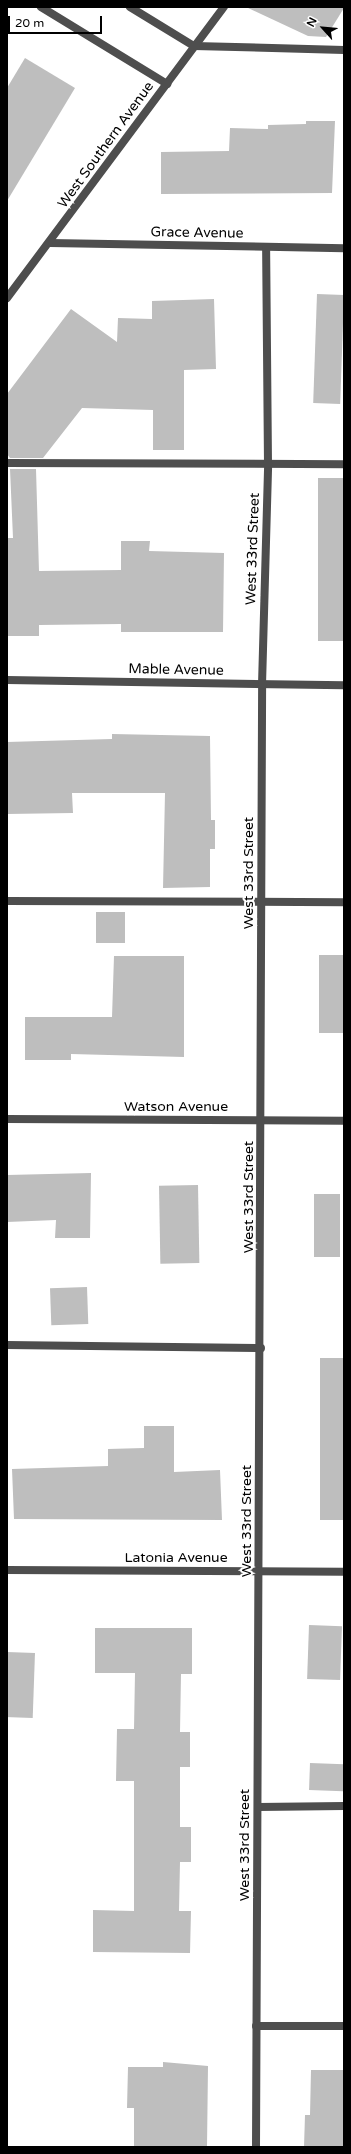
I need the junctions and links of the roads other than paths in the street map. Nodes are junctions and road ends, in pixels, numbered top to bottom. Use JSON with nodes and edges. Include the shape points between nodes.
{"nodes":[{"id":1,"x":41,"y":7,"type":"edge"},
{"id":2,"x":130,"y":7,"type":"edge"},
{"id":3,"x":224,"y":7,"type":"edge"},
{"id":4,"x":194,"y":46,"type":"junction"},
{"id":5,"x":344,"y":50,"type":"edge"},
{"id":6,"x":167,"y":84,"type":"junction"},
{"id":7,"x":50,"y":243,"type":"junction"},
{"id":8,"x":266,"y":247,"type":"junction"},
{"id":9,"x":344,"y":248,"type":"edge"},
{"id":10,"x":7,"y":298,"type":"edge"},
{"id":11,"x":7,"y":463,"type":"edge"},
{"id":12,"x":268,"y":464,"type":"junction"},
{"id":13,"x":344,"y":464,"type":"edge"},
{"id":14,"x":7,"y":680,"type":"edge"},
{"id":15,"x":262,"y":685,"type":"junction"},
{"id":16,"x":344,"y":685,"type":"edge"},
{"id":17,"x":7,"y":901,"type":"edge"},
{"id":18,"x":261,"y":902,"type":"junction"},
{"id":19,"x":344,"y":902,"type":"edge"},
{"id":20,"x":7,"y":1119,"type":"edge"},
{"id":21,"x":262,"y":1121,"type":"junction"},
{"id":22,"x":344,"y":1121,"type":"edge"},
{"id":23,"x":7,"y":1345,"type":"edge"},
{"id":24,"x":261,"y":1348,"type":"junction"},
{"id":25,"x":7,"y":1570,"type":"edge"},
{"id":26,"x":259,"y":1572,"type":"junction"},
{"id":27,"x":344,"y":1572,"type":"edge"},
{"id":28,"x":344,"y":1806,"type":"edge"},
{"id":29,"x":258,"y":1807,"type":"junction"},
{"id":30,"x":256,"y":2026,"type":"junction"},
{"id":31,"x":344,"y":2026,"type":"edge"},
{"id":32,"x":256,"y":2147,"type":"edge"}],
"edges":[{"from":1,"to":6,"type":"street"},
{"from":2,"to":4,"type":"street"},
{"from":3,"to":4,"type":"street","name":"West Southern Avenue"},
{"from":4,"to":5,"type":"street"},
{"from":4,"to":6,"type":"street","name":"West Southern Avenue"},
{"from":6,"to":7,"type":"street","name":"West Southern Avenue"},
{"from":7,"to":8,"type":"street","name":"Grace Avenue"},
{"from":7,"to":10,"type":"street","name":"West Southern Avenue"},
{"from":8,"to":9,"type":"street","name":"Grace Avenue"},
{"from":8,"to":12,"type":"street","name":"West 33rd Street"},
{"from":11,"to":12,"type":"street"},
{"from":12,"to":13,"type":"street"},
{"from":12,"to":15,"type":"street","name":"West 33rd Street"},
{"from":14,"to":15,"type":"street","name":"Mable Avenue"},
{"from":15,"to":16,"type":"street","name":"Mable Avenue"},
{"from":15,"to":18,"type":"street","name":"West 33rd Street"},
{"from":17,"to":18,"type":"street"},
{"from":18,"to":19,"type":"street"},
{"from":18,"to":21,"type":"street","name":"West 33rd Street"},
{"from":20,"to":21,"type":"street","name":"Watson Avenue"},
{"from":21,"to":22,"type":"street","name":"Watson Avenue"},
{"from":21,"to":24,"type":"street","name":"West 33rd Street"},
{"from":23,"to":24,"type":"street"},
{"from":24,"to":26,"type":"street","name":"West 33rd Street"},
{"from":25,"to":26,"type":"street","name":"Latonia Avenue"},
{"from":26,"to":27,"type":"street","name":"Latonia Avenue"},
{"from":26,"to":29,"type":"street","name":"West 33rd Street"},
{"from":28,"to":29,"type":"street"},
{"from":29,"to":30,"type":"street","name":"West 33rd Street"},
{"from":30,"to":31,"type":"street"},
{"from":30,"to":32,"type":"street","name":"West 33rd Street"}]}
